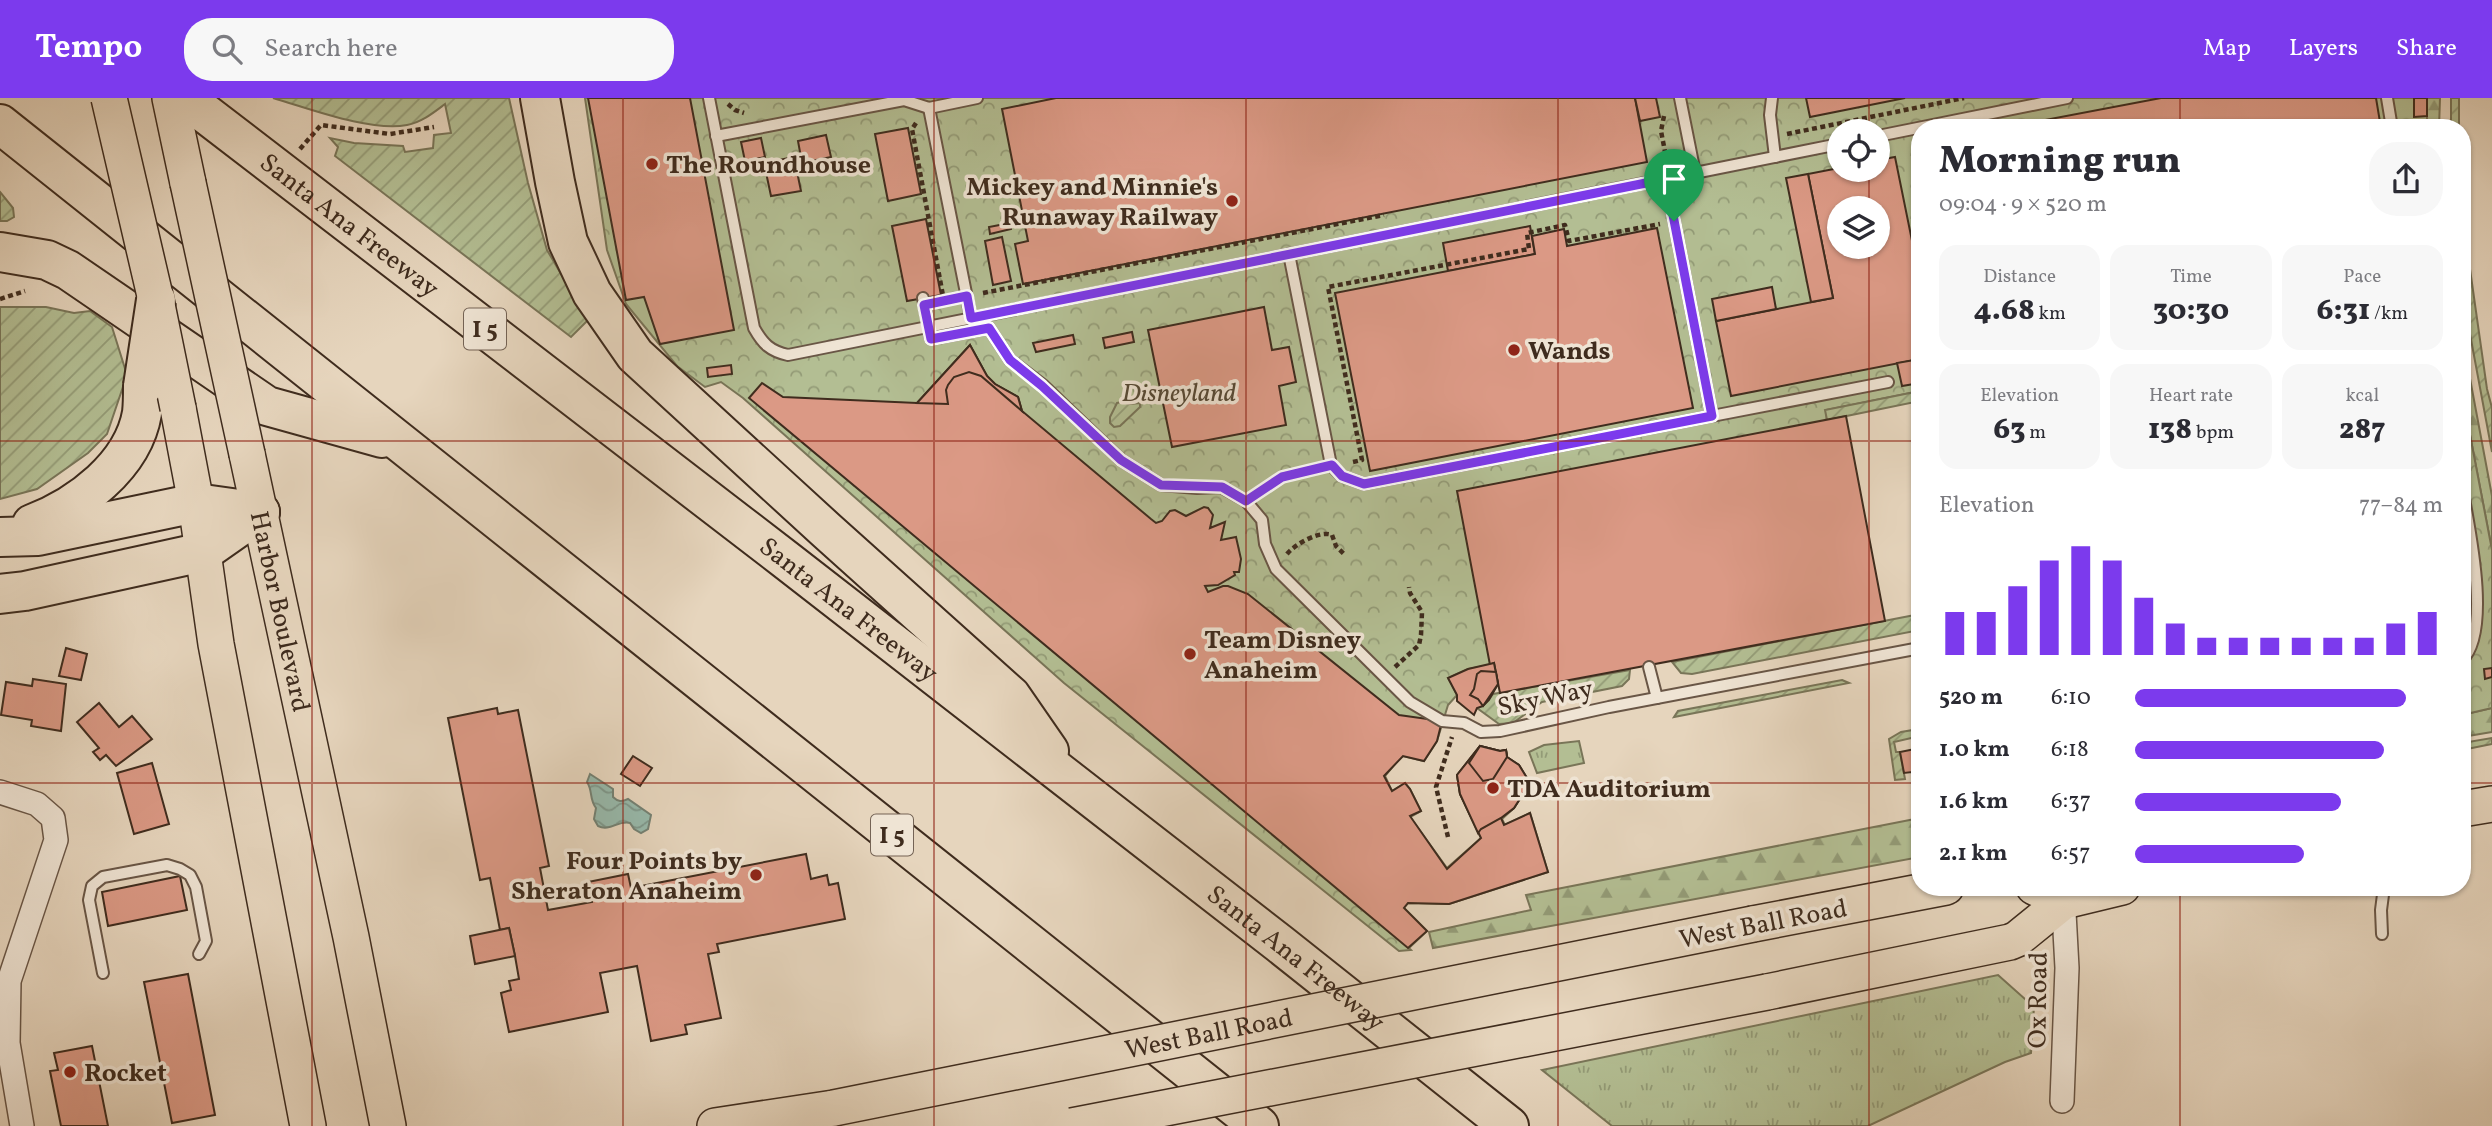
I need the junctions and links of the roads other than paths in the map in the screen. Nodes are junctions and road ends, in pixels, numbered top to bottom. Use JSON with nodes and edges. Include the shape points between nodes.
{"nodes":[{"id":1,"x":109,"y":98,"type":"edge"},
{"id":2,"x":170,"y":98,"type":"edge"},
{"id":3,"x":185,"y":98,"type":"edge"},
{"id":4,"x":540,"y":98,"type":"edge"},
{"id":5,"x":709,"y":98,"type":"edge"},
{"id":6,"x":973,"y":98,"type":"edge"},
{"id":7,"x":1680,"y":98,"type":"edge"},
{"id":8,"x":1765,"y":98,"type":"edge"},
{"id":9,"x":1772,"y":98,"type":"edge"},
{"id":10,"x":2067,"y":98,"type":"edge"},
{"id":11,"x":2386,"y":98,"type":"edge"},
{"id":12,"x":929,"y":108,"type":"junction"},
{"id":13,"x":1770,"y":115,"type":"junction"},
{"id":14,"x":1963,"y":119,"type":"edge"},
{"id":15,"x":2390,"y":119,"type":"edge"},
{"id":16,"x":0,"y":124,"type":"edge"},
{"id":17,"x":1911,"y":130,"type":"edge"},
{"id":18,"x":1890,"y":134,"type":"edge"},
{"id":19,"x":716,"y":136,"type":"junction"},
{"id":20,"x":1827,"y":146,"type":"edge"},
{"id":21,"x":1775,"y":156,"type":"junction"},
{"id":22,"x":1695,"y":173,"type":"junction"},
{"id":23,"x":1666,"y":179,"type":"junction"},
{"id":24,"x":0,"y":252,"type":"edge"},
{"id":25,"x":1289,"y":254,"type":"junction"},
{"id":26,"x":156,"y":300,"type":"junction"},
{"id":27,"x":923,"y":302,"type":"road end"},
{"id":28,"x":971,"y":318,"type":"junction"},
{"id":29,"x":928,"y":327,"type":"junction"},
{"id":30,"x":1888,"y":382,"type":"dead end"},
{"id":31,"x":1712,"y":416,"type":"junction"},
{"id":32,"x":401,"y":444,"type":"junction"},
{"id":33,"x":196,"y":503,"type":"junction"},
{"id":34,"x":260,"y":512,"type":"junction"},
{"id":35,"x":0,"y":537,"type":"edge"},
{"id":36,"x":203,"y":552,"type":"junction"},
{"id":37,"x":2471,"y":563,"type":"edge"},
{"id":38,"x":0,"y":594,"type":"edge"},
{"id":39,"x":2471,"y":647,"type":"edge"},
{"id":40,"x":1911,"y":650,"type":"edge"},
{"id":41,"x":1649,"y":667,"type":"dead end"},
{"id":42,"x":1657,"y":698,"type":"junction"},
{"id":43,"x":1068,"y":779,"type":"junction"},
{"id":44,"x":0,"y":792,"type":"edge"},
{"id":45,"x":2492,"y":804,"type":"edge"},
{"id":46,"x":2471,"y":808,"type":"edge"},
{"id":47,"x":1911,"y":894,"type":"edge"},
{"id":48,"x":2050,"y":896,"type":"edge"},
{"id":49,"x":2054,"y":896,"type":"edge"},
{"id":50,"x":2383,"y":896,"type":"edge"},
{"id":51,"x":2382,"y":934,"type":"dead end"},
{"id":52,"x":199,"y":954,"type":"dead end"},
{"id":53,"x":103,"y":972,"type":"dead end"},
{"id":54,"x":6,"y":1080,"type":"edge"},
{"id":55,"x":2062,"y":1101,"type":"dead end"},
{"id":56,"x":22,"y":1126,"type":"edge"},
{"id":57,"x":308,"y":1126,"type":"edge"},
{"id":58,"x":388,"y":1126,"type":"edge"},
{"id":59,"x":715,"y":1126,"type":"edge"},
{"id":60,"x":1072,"y":1126,"type":"edge"},
{"id":61,"x":1259,"y":1126,"type":"edge"},
{"id":62,"x":1509,"y":1126,"type":"edge"}],
"edges":[{"from":1,"to":26,"type":"main road","bridge":true},
{"from":2,"to":34,"type":"main road","name":"Harbor Boulevard","bridge":true},
{"from":3,"to":43,"type":"highway","name":"Santa Ana Freeway","number":"I 5"},
{"from":4,"to":43,"type":"highway","via":[[568,242],[592,293],[635,355],[1011,696]]},
{"from":5,"to":19,"type":"lane"},
{"from":6,"to":12,"type":"lane"},
{"from":7,"to":22,"type":"lane"},
{"from":8,"to":13,"type":"lane"},
{"from":9,"to":13,"type":"lane"},
{"from":10,"to":14,"type":"lane"},
{"from":11,"to":15,"type":"lane"},
{"from":12,"to":19,"type":"lane","via":[[904,100]]},
{"from":12,"to":28,"type":"lane"},
{"from":13,"to":21,"type":"lane"},
{"from":16,"to":32,"type":"highway","number":"I 5"},
{"from":17,"to":18,"type":"lane"},
{"from":19,"to":29,"type":"lane","via":[[754,328],[766,347],[788,355]]},
{"from":20,"to":21,"type":"lane"},
{"from":21,"to":22,"type":"lane"},
{"from":22,"to":23,"type":"lane"},
{"from":23,"to":25,"type":"lane"},
{"from":23,"to":31,"type":"lane"},
{"from":24,"to":32,"type":"highway","via":[[47,260],[68,270],[267,405]]},
{"from":25,"to":28,"type":"lane"},
{"from":25,"to":31,"type":"lane","via":[[1332,465],[1342,476],[1364,484]]},
{"from":26,"to":33,"type":"main road","bridge":true},
{"from":26,"to":35,"type":"highway","bridge":true,"via":[[142,414],[134,438],[111,472],[88,494]]},
{"from":27,"to":29,"type":"lane"},
{"from":28,"to":29,"type":"lane"},
{"from":29,"to":42,"type":"lane","name":"Sky Way","via":[[931,339],[989,328],[1010,360],[1121,460],[1161,485],[1222,487],[1246,501],[1262,520],[1265,544],[1276,569],[1410,702],[1442,721],[1464,723],[1481,732],[1500,731]]},
{"from":30,"to":31,"type":"lane"},
{"from":32,"to":61,"type":"highway","number":"I 5"},
{"from":33,"to":34,"type":"highway"},
{"from":33,"to":35,"type":"highway","via":[[38,536]]},
{"from":33,"to":36,"type":"main road"},
{"from":34,"to":36,"type":"highway"},
{"from":34,"to":58,"type":"main road","name":"Harbor Boulevard"},
{"from":36,"to":38,"type":"highway"},
{"from":36,"to":57,"type":"main road","via":[[216,644]]},
{"from":37,"to":39,"type":"lane","via":[[2479,625]]},
{"from":40,"to":42,"type":"lane","name":"Sky Way"},
{"from":41,"to":42,"type":"lane"},
{"from":43,"to":62,"type":"highway","name":"Santa Ana Freeway","number":"I 5"},
{"from":44,"to":54,"type":"street","via":[[37,804],[53,818],[56,840],[9,981]]},
{"from":45,"to":46,"type":"main road"},
{"from":47,"to":59,"type":"main road","name":"West Ball Road","bridge":true,"via":[[834,1108]]},
{"from":48,"to":60,"type":"main road","bridge":true,"via":[[2010,942]]},
{"from":49,"to":55,"type":"street","name":"Ox Road","via":[[2067,968]]},
{"from":50,"to":51,"type":"lane"},
{"from":52,"to":53,"type":"lane","via":[[206,941],[196,887],[190,875],[167,865],[103,877],[92,886],[89,900]]},
{"from":54,"to":56,"type":"street"}]}
